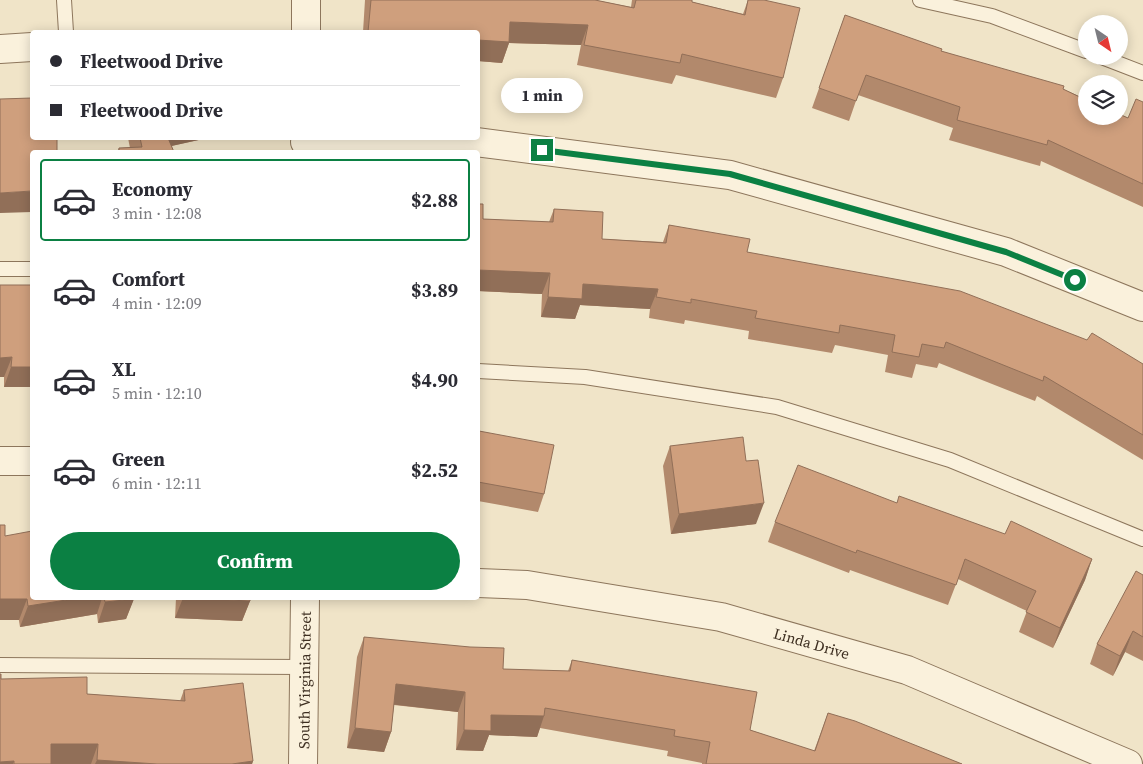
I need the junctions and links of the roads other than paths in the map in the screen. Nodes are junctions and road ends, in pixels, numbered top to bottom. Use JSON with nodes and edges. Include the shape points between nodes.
{"nodes":[{"id":1,"x":64,"y":0,"type":"edge"},
{"id":2,"x":306,"y":0,"type":"edge"},
{"id":3,"x":920,"y":0,"type":"edge"},
{"id":4,"x":66,"y":30,"type":"edge"},
{"id":5,"x":306,"y":30,"type":"edge"},
{"id":6,"x":30,"y":47,"type":"edge"},
{"id":7,"x":1078,"y":48,"type":"edge"},
{"id":8,"x":0,"y":49,"type":"edge"},
{"id":9,"x":1122,"y":65,"type":"edge"},
{"id":10,"x":1143,"y":73,"type":"edge"},
{"id":11,"x":305,"y":144,"type":"edge"},
{"id":12,"x":0,"y":269,"type":"edge"},
{"id":13,"x":30,"y":269,"type":"edge"},
{"id":14,"x":1143,"y":307,"type":"edge"},
{"id":15,"x":480,"y":371,"type":"edge"},
{"id":16,"x":0,"y":461,"type":"edge"},
{"id":17,"x":30,"y":461,"type":"edge"},
{"id":18,"x":1143,"y":539,"type":"edge"},
{"id":19,"x":480,"y":583,"type":"edge"},
{"id":20,"x":305,"y":600,"type":"edge"},
{"id":21,"x":0,"y":665,"type":"edge"},
{"id":22,"x":305,"y":667,"type":"junction"},
{"id":23,"x":303,"y":764,"type":"edge"},
{"id":24,"x":1128,"y":764,"type":"edge"}],
"edges":[{"from":1,"to":4,"type":"lane"},
{"from":2,"to":5,"type":"street"},
{"from":3,"to":7,"type":"lane","via":[[992,16]]},
{"from":6,"to":8,"type":"street"},
{"from":9,"to":10,"type":"lane"},
{"from":11,"to":14,"type":"street","via":[[468,140],[730,174],[1006,252]]},
{"from":12,"to":13,"type":"lane"},
{"from":15,"to":18,"type":"lane","via":[[585,377],[777,407],[950,460]]},
{"from":16,"to":17,"type":"street"},
{"from":19,"to":24,"type":"street","name":"Linda Drive","via":[[527,585],[722,616],[907,670]]},
{"from":20,"to":22,"type":"street","name":"South Virginia Street"},
{"from":21,"to":22,"type":"lane"},
{"from":22,"to":23,"type":"street","name":"South Virginia Street"}]}
